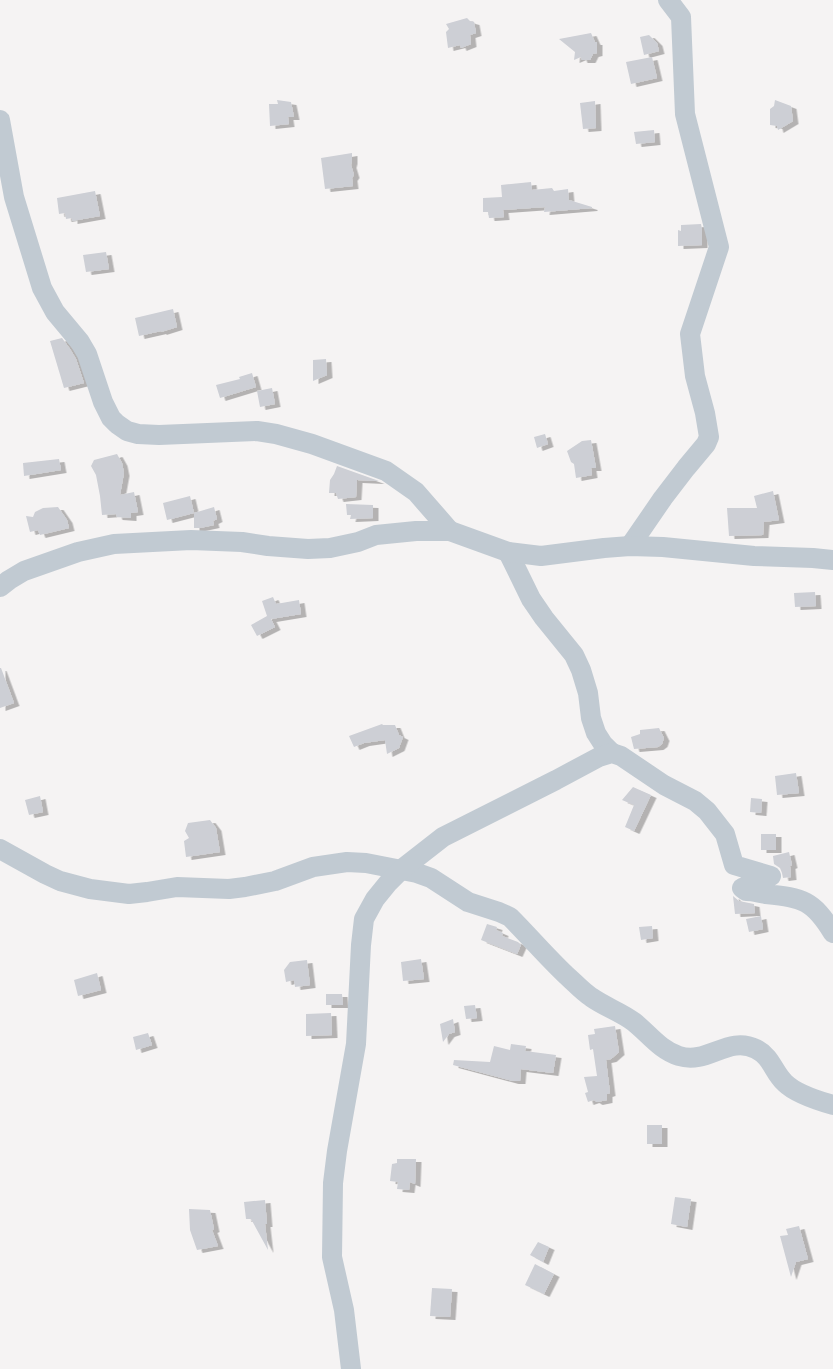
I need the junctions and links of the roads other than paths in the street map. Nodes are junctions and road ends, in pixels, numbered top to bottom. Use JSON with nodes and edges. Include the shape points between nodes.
{"nodes":[{"id":1,"x":668,"y":0,"type":"edge"},
{"id":2,"x":1,"y":132,"type":"edge"},
{"id":3,"x":450,"y":531,"type":"junction"},
{"id":4,"x":630,"y":546,"type":"junction"},
{"id":5,"x":508,"y":552,"type":"junction"},
{"id":6,"x":833,"y":560,"type":"edge"},
{"id":7,"x":0,"y":588,"type":"edge"},
{"id":8,"x":612,"y":753,"type":"junction"},
{"id":9,"x":0,"y":849,"type":"edge"},
{"id":10,"x":402,"y":869,"type":"junction"},
{"id":11,"x":833,"y":933,"type":"edge"},
{"id":12,"x":833,"y":1105,"type":"edge"},
{"id":13,"x":351,"y":1369,"type":"edge"}],
"edges":[{"from":1,"to":4,"type":"street","via":[[681,17],[685,114],[719,247],[690,334],[695,376],[709,437]]},
{"from":2,"to":3,"type":"street","via":[[14,197],[42,288],[55,312],[87,354],[103,402],[117,424],[138,434],[158,435],[256,430],[312,444],[386,471],[416,492]]},
{"from":3,"to":5,"type":"street"},
{"from":3,"to":7,"type":"street","via":[[376,535],[330,548],[192,540],[114,544],[78,552],[24,571]]},
{"from":4,"to":5,"type":"street","via":[[541,556]]},
{"from":4,"to":6,"type":"street"},
{"from":5,"to":8,"type":"street","via":[[531,599],[574,655],[588,693],[596,733]]},
{"from":8,"to":10,"type":"street","via":[[443,837]]},
{"from":8,"to":11,"type":"street","via":[[708,811],[724,834],[734,865],[771,876],[742,888],[799,898],[812,906]]},
{"from":9,"to":10,"type":"street","via":[[60,881],[129,894],[177,887],[253,886],[313,867],[346,862]]},
{"from":10,"to":12,"type":"street","via":[[431,878],[468,902],[510,917],[576,985],[634,1022],[667,1051],[698,1058],[737,1044],[746,1045],[766,1055],[786,1084],[806,1096]]},
{"from":10,"to":13,"type":"street","via":[[375,899],[364,919],[356,1044],[333,1183],[332,1257],[344,1310]]}]}
